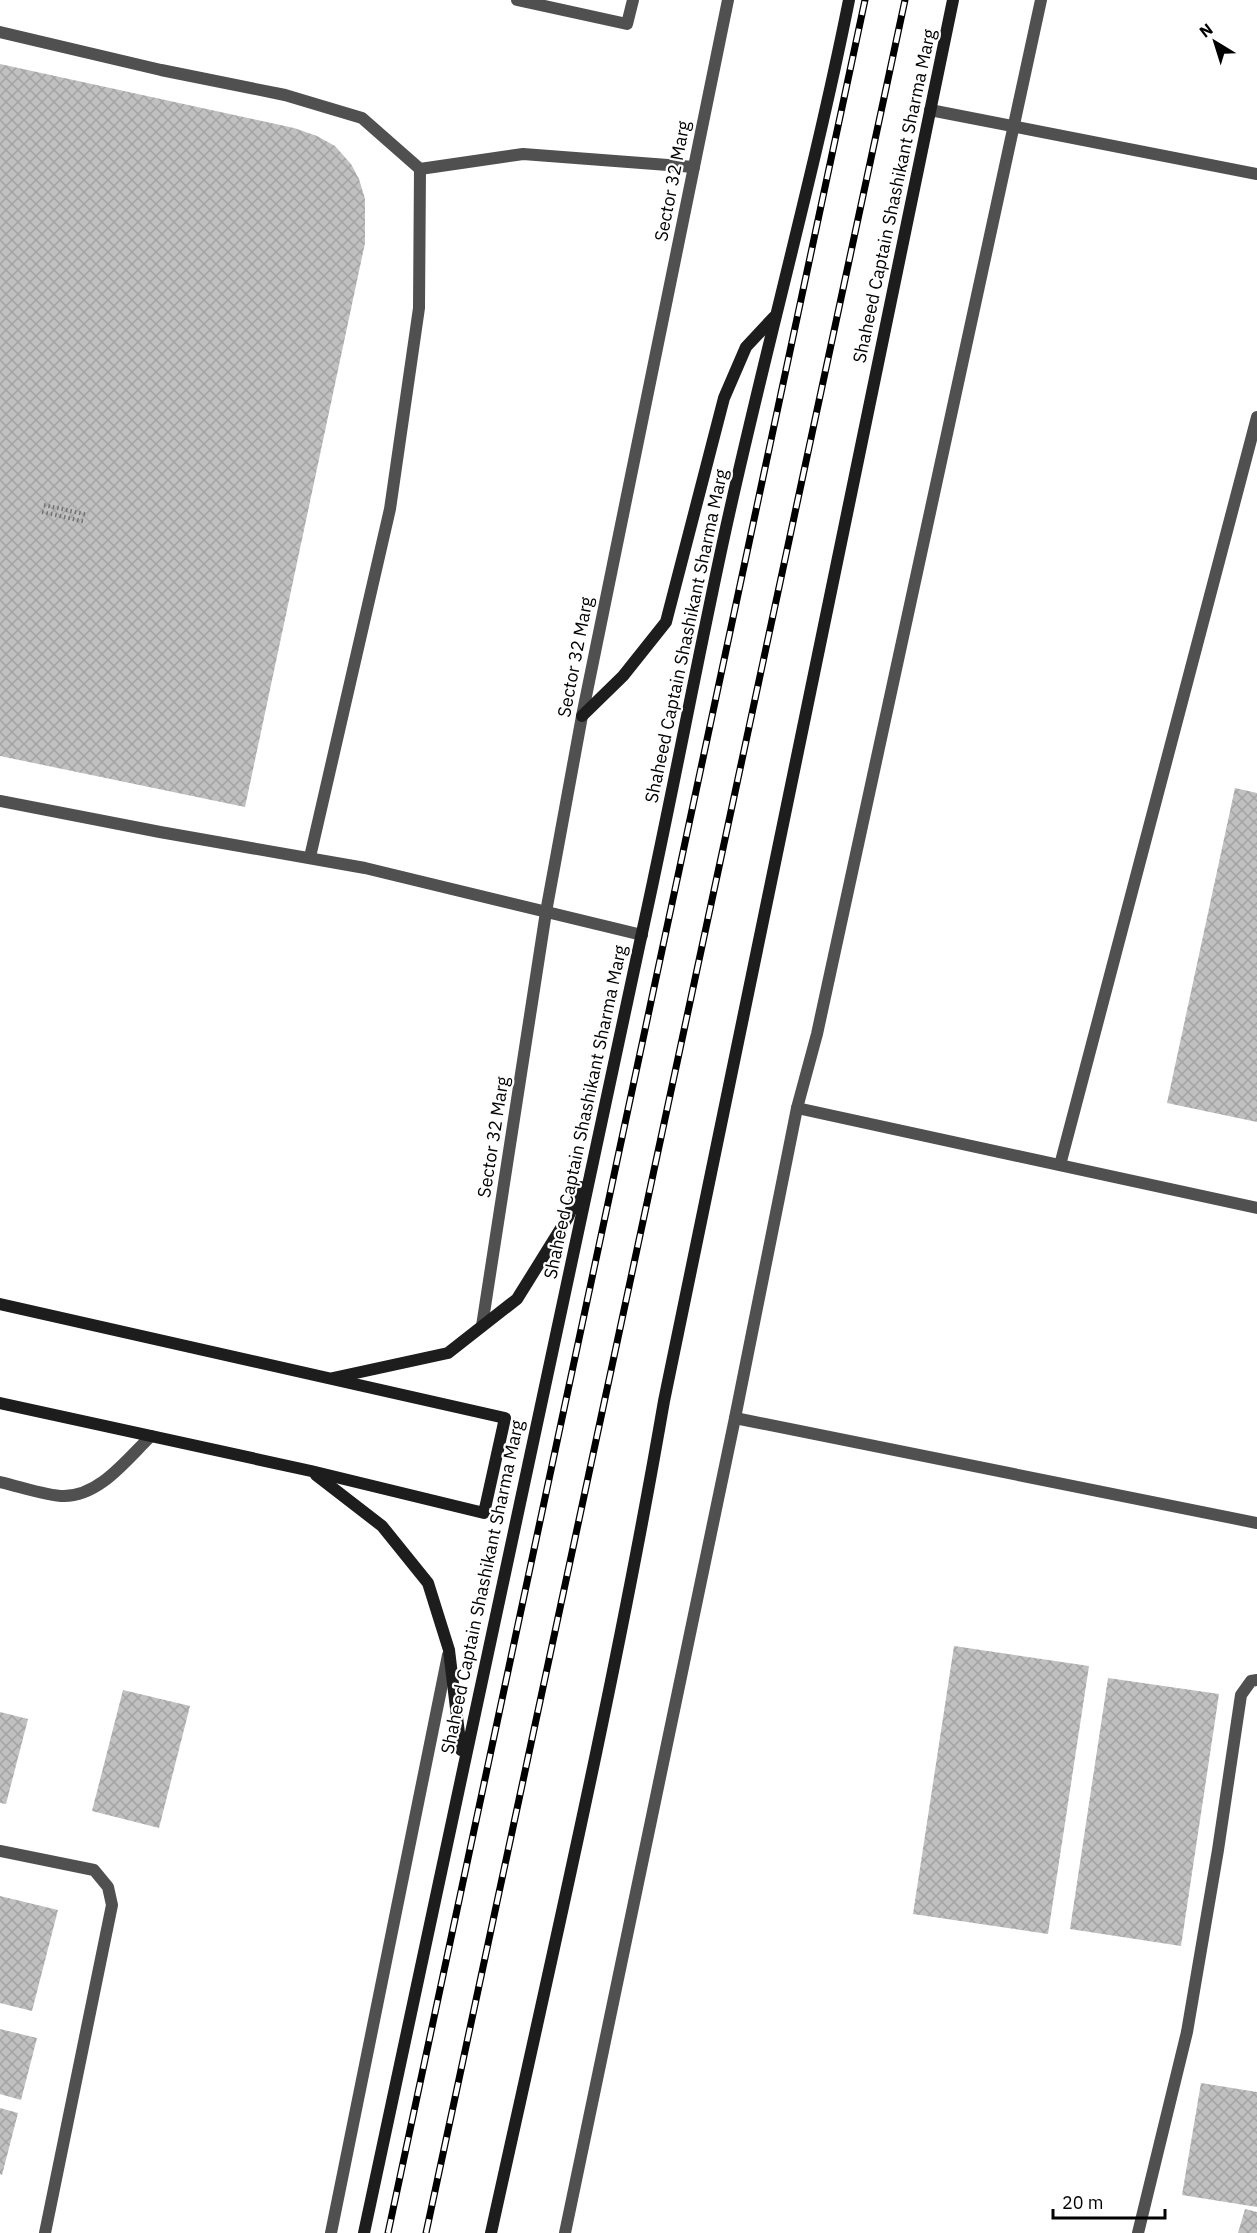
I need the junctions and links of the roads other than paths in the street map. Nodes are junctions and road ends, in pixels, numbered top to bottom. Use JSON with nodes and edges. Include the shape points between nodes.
{"nodes":[{"id":1,"x":517,"y":0,"type":"edge"},
{"id":2,"x":633,"y":0,"type":"edge"},
{"id":3,"x":728,"y":0,"type":"edge"},
{"id":4,"x":849,"y":0,"type":"edge"},
{"id":5,"x":953,"y":0,"type":"edge"},
{"id":6,"x":1041,"y":0,"type":"edge"},
{"id":7,"x":0,"y":32,"type":"edge"},
{"id":8,"x":930,"y":110,"type":"junction"},
{"id":9,"x":1016,"y":126,"type":"junction"},
{"id":10,"x":694,"y":167,"type":"junction"},
{"id":11,"x":420,"y":169,"type":"junction"},
{"id":12,"x":1257,"y":174,"type":"edge"},
{"id":13,"x":775,"y":316,"type":"junction"},
{"id":14,"x":1257,"y":417,"type":"edge"},
{"id":15,"x":582,"y":716,"type":"junction"},
{"id":16,"x":0,"y":801,"type":"edge"},
{"id":17,"x":310,"y":857,"type":"junction"},
{"id":18,"x":546,"y":912,"type":"junction"},
{"id":19,"x":642,"y":935,"type":"junction"},
{"id":20,"x":797,"y":1108,"type":"junction"},
{"id":21,"x":592,"y":1162,"type":"junction"},
{"id":22,"x":1060,"y":1165,"type":"junction"},
{"id":23,"x":1257,"y":1208,"type":"edge"},
{"id":24,"x":0,"y":1304,"type":"edge"},
{"id":25,"x":482,"y":1326,"type":"junction"},
{"id":26,"x":329,"y":1378,"type":"junction"},
{"id":27,"x":0,"y":1403,"type":"edge"},
{"id":28,"x":735,"y":1418,"type":"junction"},
{"id":29,"x":151,"y":1436,"type":"junction"},
{"id":30,"x":311,"y":1471,"type":"junction"},
{"id":31,"x":0,"y":1482,"type":"edge"},
{"id":32,"x":1257,"y":1523,"type":"edge"},
{"id":33,"x":449,"y":1650,"type":"junction"},
{"id":34,"x":1257,"y":1680,"type":"edge"},
{"id":35,"x":462,"y":1760,"type":"junction"},
{"id":36,"x":0,"y":1851,"type":"edge"},
{"id":37,"x":45,"y":2233,"type":"edge"},
{"id":38,"x":331,"y":2233,"type":"edge"},
{"id":39,"x":364,"y":2233,"type":"edge"},
{"id":40,"x":491,"y":2233,"type":"edge"},
{"id":41,"x":565,"y":2233,"type":"edge"},
{"id":42,"x":1138,"y":2233,"type":"edge"}],
"edges":[{"from":1,"to":2,"type":"street","via":[[627,24]]},
{"from":3,"to":10,"type":"street","name":"Sector 32 Marg"},
{"from":4,"to":13,"type":"main road","name":"Shaheed Captain Shashikant Sharma Marg"},
{"from":5,"to":8,"type":"main road","name":"Shaheed Captain Shashikant Sharma Marg"},
{"from":6,"to":9,"type":"street"},
{"from":7,"to":11,"type":"street","via":[[285,95],[362,118]]},
{"from":8,"to":9,"type":"street"},
{"from":8,"to":40,"type":"main road","name":"Shaheed Captain Shashikant Sharma Marg","via":[[664,1401],[638,1547]]},
{"from":9,"to":12,"type":"street"},
{"from":9,"to":20,"type":"street","via":[[817,1034]]},
{"from":10,"to":11,"type":"street","via":[[523,154]]},
{"from":10,"to":15,"type":"street","name":"Sector 32 Marg"},
{"from":11,"to":17,"type":"street","via":[[419,308],[390,509]]},
{"from":13,"to":15,"type":"main road","via":[[746,347],[724,398],[666,622],[623,676]]},
{"from":13,"to":19,"type":"main road","name":"Shaheed Captain Shashikant Sharma Marg","via":[[724,537]]},
{"from":14,"to":22,"type":"street"},
{"from":15,"to":18,"type":"street","name":"Sector 32 Marg"},
{"from":16,"to":17,"type":"street"},
{"from":17,"to":18,"type":"street"},
{"from":18,"to":19,"type":"street"},
{"from":18,"to":25,"type":"street","name":"Sector 32 Marg"},
{"from":19,"to":21,"type":"main road","name":"Shaheed Captain Shashikant Sharma Marg"},
{"from":20,"to":22,"type":"street"},
{"from":20,"to":28,"type":"street"},
{"from":21,"to":25,"type":"main road","via":[[568,1217],[517,1299]]},
{"from":21,"to":35,"type":"main road","name":"Shaheed Captain Shashikant Sharma Marg"},
{"from":22,"to":23,"type":"street"},
{"from":24,"to":26,"type":"main road"},
{"from":25,"to":26,"type":"main road","via":[[448,1353]]},
{"from":26,"to":30,"type":"main road","via":[[505,1418],[484,1513]]},
{"from":27,"to":29,"type":"main road"},
{"from":28,"to":32,"type":"street"},
{"from":28,"to":41,"type":"street"},
{"from":29,"to":30,"type":"main road"},
{"from":29,"to":31,"type":"street","via":[[100,1485],[84,1494],[63,1496]]},
{"from":30,"to":33,"type":"main road","via":[[382,1526],[428,1583]]},
{"from":33,"to":35,"type":"main road"},
{"from":33,"to":38,"type":"street"},
{"from":34,"to":42,"type":"street","via":[[1251,1681],[1241,1695],[1187,2032]]},
{"from":35,"to":39,"type":"main road","name":"Shaheed Captain Shashikant Sharma Marg"},
{"from":36,"to":37,"type":"street","via":[[94,1870],[108,1887],[112,1905]]}]}
